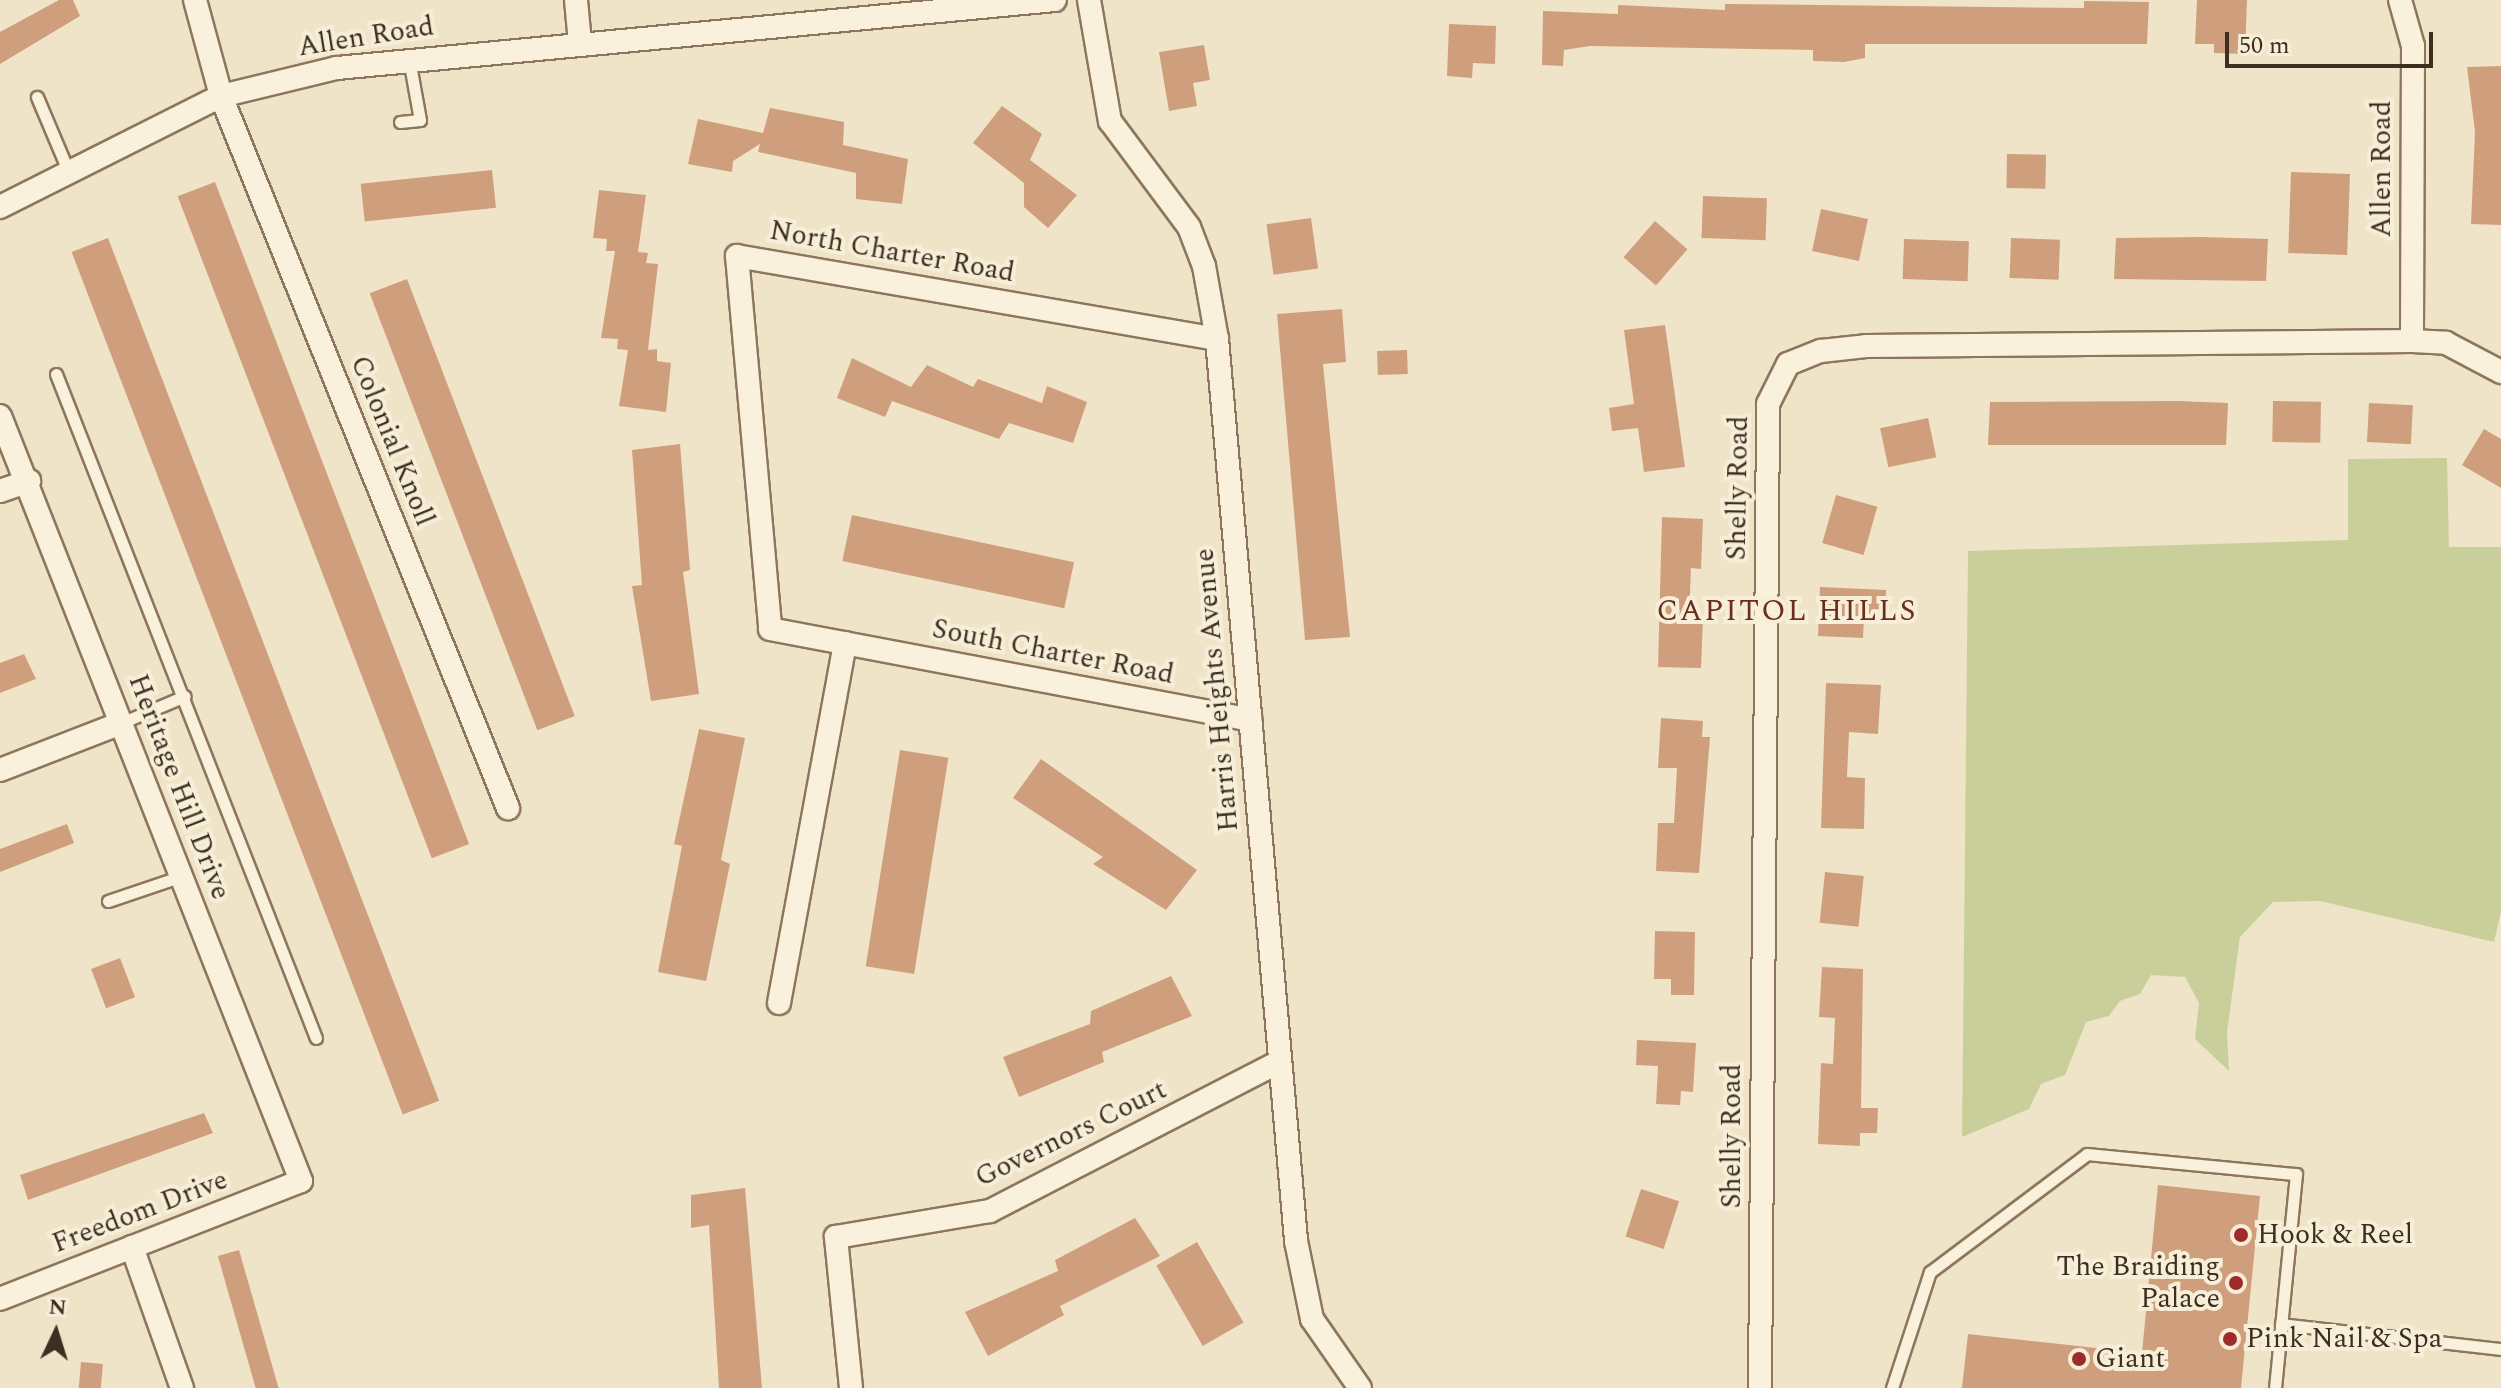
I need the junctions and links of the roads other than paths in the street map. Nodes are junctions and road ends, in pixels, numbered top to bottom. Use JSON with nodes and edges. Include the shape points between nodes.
{"nodes":[{"id":1,"x":195,"y":0,"type":"edge"},
{"id":2,"x":576,"y":0,"type":"edge"},
{"id":3,"x":1055,"y":0,"type":"edge"},
{"id":4,"x":1089,"y":0,"type":"edge"},
{"id":5,"x":2400,"y":0,"type":"edge"},
{"id":6,"x":580,"y":43,"type":"junction"},
{"id":7,"x":409,"y":59,"type":"junction"},
{"id":8,"x":221,"y":96,"type":"junction"},
{"id":9,"x":37,"y":97,"type":"dead end"},
{"id":10,"x":400,"y":122,"type":"dead end"},
{"id":11,"x":67,"y":168,"type":"junction"},
{"id":12,"x":0,"y":207,"type":"edge"},
{"id":13,"x":1217,"y":339,"type":"junction"},
{"id":14,"x":2412,"y":341,"type":"junction"},
{"id":15,"x":2501,"y":372,"type":"edge"},
{"id":16,"x":56,"y":374,"type":"dead end"},
{"id":17,"x":0,"y":416,"type":"edge"},
{"id":18,"x":29,"y":481,"type":"junction"},
{"id":19,"x":0,"y":491,"type":"edge"},
{"id":20,"x":770,"y":629,"type":"joint"},
{"id":21,"x":845,"y":643,"type":"junction"},
{"id":22,"x":185,"y":696,"type":"junction"},
{"id":23,"x":1250,"y":720,"type":"junction"},
{"id":24,"x":121,"y":723,"type":"junction"},
{"id":25,"x":0,"y":770,"type":"edge"},
{"id":26,"x":508,"y":808,"type":"dead end"},
{"id":27,"x":182,"y":876,"type":"junction"},
{"id":28,"x":108,"y":901,"type":"dead end"},
{"id":29,"x":779,"y":1003,"type":"dead end"},
{"id":30,"x":316,"y":1038,"type":"dead end"},
{"id":31,"x":1280,"y":1061,"type":"junction"},
{"id":32,"x":301,"y":1181,"type":"joint"},
{"id":33,"x":132,"y":1247,"type":"junction"},
{"id":34,"x":0,"y":1299,"type":"edge"},
{"id":35,"x":2281,"y":1324,"type":"junction"},
{"id":36,"x":2501,"y":1349,"type":"edge"},
{"id":37,"x":182,"y":1388,"type":"edge"},
{"id":38,"x":851,"y":1388,"type":"edge"},
{"id":39,"x":1360,"y":1388,"type":"edge"},
{"id":40,"x":1760,"y":1388,"type":"edge"},
{"id":41,"x":1892,"y":1388,"type":"edge"},
{"id":42,"x":2275,"y":1388,"type":"edge"}],
"edges":[{"from":1,"to":8,"type":"street","name":"Colonial Knoll"},
{"from":2,"to":6,"type":"street"},
{"from":3,"to":6,"type":"street","name":"Allen Road"},
{"from":4,"to":13,"type":"street","name":"Harris Heights Avenue","via":[[1110,121],[1189,227],[1204,266]]},
{"from":5,"to":14,"type":"street","name":"Allen Road","via":[[2413,46]]},
{"from":6,"to":7,"type":"street","name":"Allen Road"},
{"from":7,"to":8,"type":"street","name":"Allen Road"},
{"from":7,"to":10,"type":"lane","via":[[420,120]]},
{"from":8,"to":11,"type":"street","name":"Allen Road"},
{"from":8,"to":26,"type":"street","name":"Colonial Knoll"},
{"from":9,"to":11,"type":"lane"},
{"from":11,"to":12,"type":"street","name":"Allen Road"},
{"from":13,"to":20,"type":"street","name":"North Charter Road","via":[[737,256]]},
{"from":13,"to":23,"type":"street","name":"Harris Heights Avenue"},
{"from":14,"to":15,"type":"street","name":"Shelly Road","via":[[2446,343]]},
{"from":14,"to":40,"type":"street","name":"Shelly Road","via":[[1866,346],[1821,351],[1788,364],[1768,404]]},
{"from":16,"to":22,"type":"lane"},
{"from":17,"to":18,"type":"street","name":"Heritage Hill Drive"},
{"from":18,"to":19,"type":"street"},
{"from":18,"to":24,"type":"street","name":"Heritage Hill Drive"},
{"from":20,"to":21,"type":"street","name":"South Charter Road"},
{"from":21,"to":23,"type":"street","name":"South Charter Road"},
{"from":21,"to":29,"type":"street"},
{"from":22,"to":24,"type":"lane"},
{"from":22,"to":30,"type":"lane"},
{"from":23,"to":31,"type":"street","name":"Harris Heights Avenue"},
{"from":24,"to":25,"type":"street"},
{"from":24,"to":27,"type":"street","name":"Heritage Hill Drive"},
{"from":27,"to":28,"type":"lane"},
{"from":27,"to":32,"type":"street","name":"Heritage Hill Drive"},
{"from":31,"to":38,"type":"street","name":"Governors Court","via":[[990,1211],[836,1237]]},
{"from":31,"to":39,"type":"street","name":"Harris Heights Avenue","via":[[1304,1289],[1325,1345]]},
{"from":32,"to":33,"type":"street","name":"Freedom Drive"},
{"from":33,"to":34,"type":"street","name":"Freedom Drive"},
{"from":33,"to":37,"type":"street"},
{"from":35,"to":36,"type":"lane"},
{"from":35,"to":41,"type":"lane","via":[[2296,1174],[2087,1154],[1930,1272]]},
{"from":35,"to":42,"type":"lane"}]}
